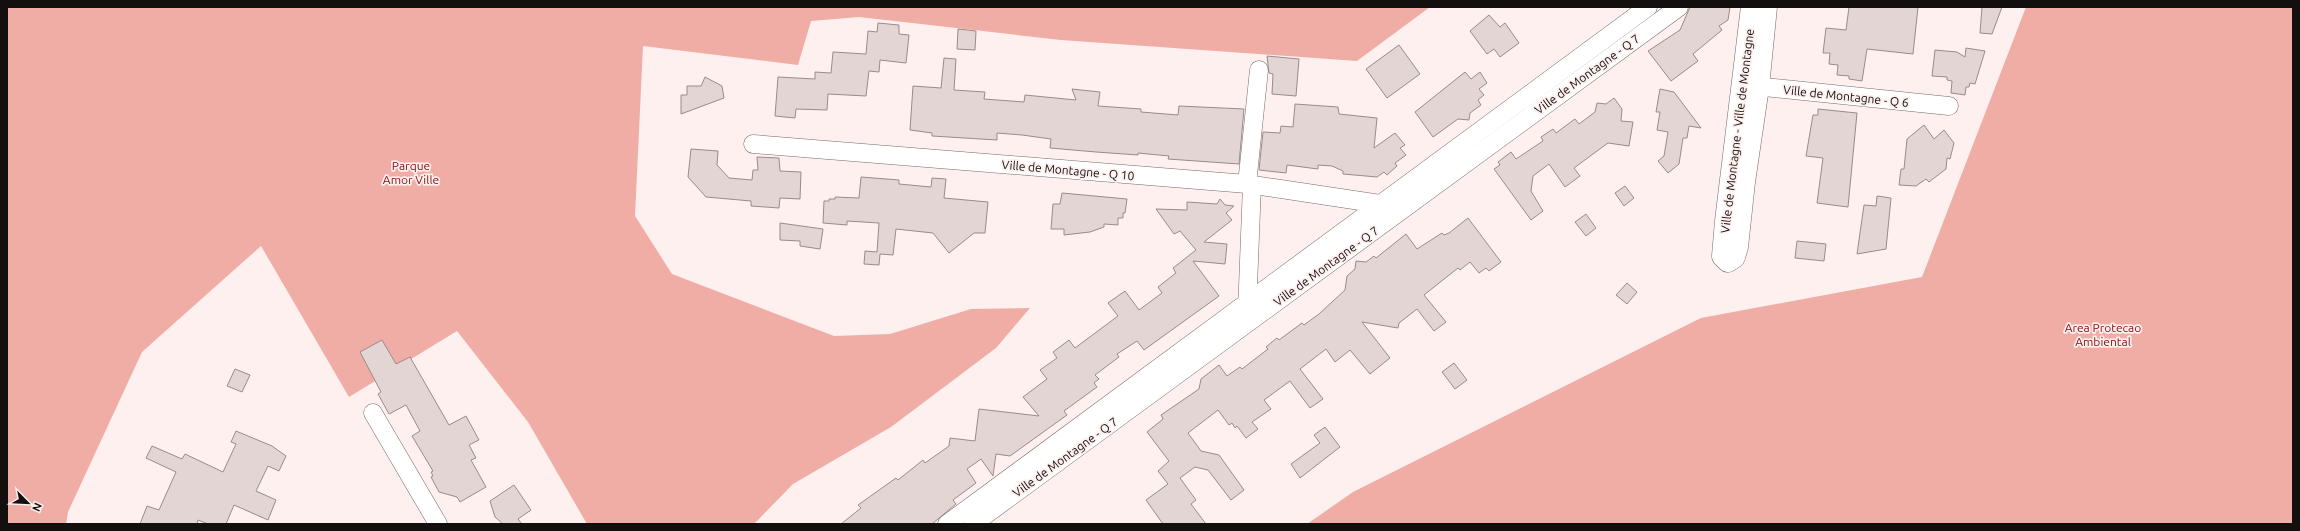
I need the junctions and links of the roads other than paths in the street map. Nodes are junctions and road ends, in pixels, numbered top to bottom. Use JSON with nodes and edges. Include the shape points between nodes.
{"nodes":[{"id":1,"x":1648,"y":7,"type":"edge"},
{"id":2,"x":1679,"y":7,"type":"edge"},
{"id":3,"x":1752,"y":7,"type":"edge"},
{"id":4,"x":1766,"y":7,"type":"edge"},
{"id":5,"x":1259,"y":70,"type":"dead end"},
{"id":6,"x":1750,"y":86,"type":"junction"},
{"id":7,"x":1949,"y":106,"type":"dead end"},
{"id":8,"x":753,"y":144,"type":"dead end"},
{"id":9,"x":1249,"y":185,"type":"junction"},
{"id":10,"x":1382,"y":203,"type":"junction"},
{"id":11,"x":1403,"y":210,"type":"junction"},
{"id":12,"x":1730,"y":251,"type":"dead end"},
{"id":13,"x":1246,"y":303,"type":"junction"},
{"id":14,"x":1247,"y":323,"type":"junction"},
{"id":15,"x":373,"y":413,"type":"dead end"},
{"id":16,"x":438,"y":524,"type":"edge"},
{"id":17,"x":947,"y":524,"type":"edge"},
{"id":18,"x":973,"y":524,"type":"edge"}],
"edges":[{"from":1,"to":10,"type":"street","name":"Ville de Montagne - Q 7"},
{"from":2,"to":11,"type":"street","name":"Ville de Montagne - Q 7"},
{"from":3,"to":6,"type":"street","name":"Ville de Montagne - Ville de Montagne"},
{"from":4,"to":6,"type":"street","name":"Ville de Montagne - Ville de Montagne"},
{"from":5,"to":9,"type":"street"},
{"from":6,"to":7,"type":"street","name":"Ville de Montagne - Q 6"},
{"from":6,"to":12,"type":"street","name":"Ville de Montagne - Ville de Montagne","via":[[1744,182]]},
{"from":8,"to":9,"type":"street","name":"Ville de Montagne - Q 10"},
{"from":9,"to":10,"type":"street","name":"Ville de Montagne - Q 10"},
{"from":9,"to":13,"type":"street"},
{"from":10,"to":11,"type":"street","name":"Ville de Montagne - Q 10"},
{"from":10,"to":13,"type":"street","name":"Ville de Montagne - Q 7"},
{"from":11,"to":14,"type":"street","name":"Ville de Montagne - Q 7"},
{"from":13,"to":14,"type":"street"},
{"from":13,"to":17,"type":"street","name":"Ville de Montagne - Q 7"},
{"from":14,"to":18,"type":"street","name":"Ville de Montagne - Q 7"},
{"from":15,"to":16,"type":"street"}]}
